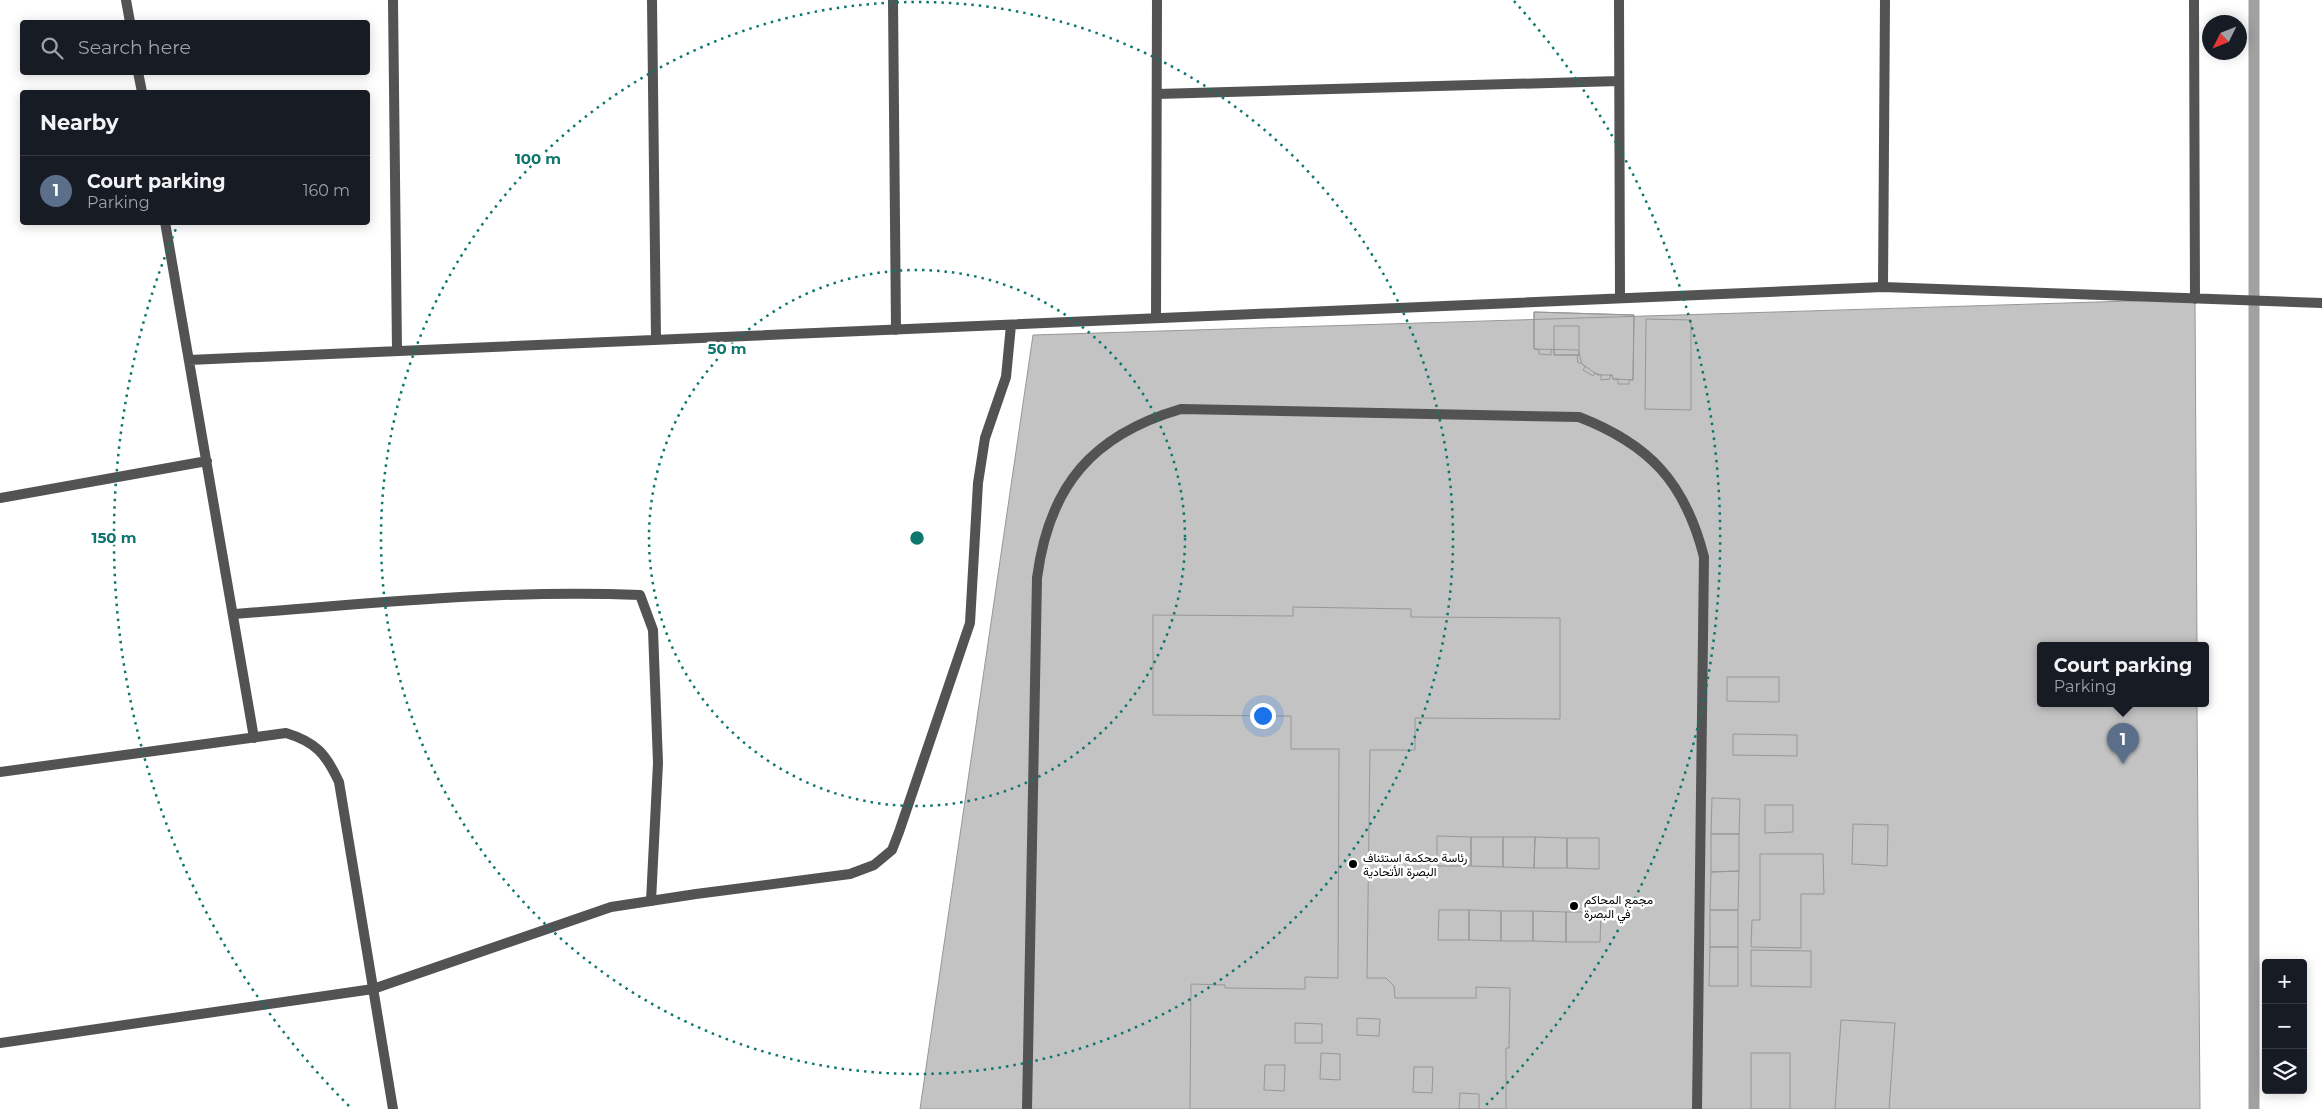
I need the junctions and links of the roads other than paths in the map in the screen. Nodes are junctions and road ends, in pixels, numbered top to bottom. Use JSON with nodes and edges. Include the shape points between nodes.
{"nodes":[{"id":1,"x":126,"y":0,"type":"edge"},
{"id":2,"x":393,"y":0,"type":"edge"},
{"id":3,"x":652,"y":0,"type":"edge"},
{"id":4,"x":893,"y":0,"type":"edge"},
{"id":5,"x":1157,"y":0,"type":"edge"},
{"id":6,"x":1619,"y":0,"type":"edge"},
{"id":7,"x":1885,"y":0,"type":"edge"},
{"id":8,"x":2194,"y":0,"type":"edge"},
{"id":9,"x":130,"y":20,"type":"edge"},
{"id":10,"x":139,"y":75,"type":"edge"},
{"id":11,"x":1619,"y":81,"type":"junction"},
{"id":12,"x":142,"y":90,"type":"edge"},
{"id":13,"x":1157,"y":94,"type":"junction"},
{"id":14,"x":166,"y":225,"type":"edge"},
{"id":15,"x":1883,"y":287,"type":"junction"},
{"id":16,"x":1620,"y":298,"type":"junction"},
{"id":17,"x":2195,"y":299,"type":"junction"},
{"id":18,"x":2322,"y":303,"type":"edge"},
{"id":19,"x":1156,"y":318,"type":"junction"},
{"id":20,"x":1011,"y":325,"type":"junction"},
{"id":21,"x":896,"y":330,"type":"junction"},
{"id":22,"x":656,"y":340,"type":"junction"},
{"id":23,"x":397,"y":351,"type":"junction"},
{"id":24,"x":189,"y":360,"type":"junction"},
{"id":25,"x":206,"y":461,"type":"junction"},
{"id":26,"x":0,"y":498,"type":"edge"},
{"id":27,"x":233,"y":614,"type":"junction"},
{"id":28,"x":254,"y":738,"type":"junction"},
{"id":29,"x":0,"y":772,"type":"edge"},
{"id":30,"x":651,"y":901,"type":"junction"},
{"id":31,"x":373,"y":989,"type":"junction"},
{"id":32,"x":0,"y":1043,"type":"edge"},
{"id":33,"x":393,"y":1109,"type":"edge"},
{"id":34,"x":1027,"y":1109,"type":"edge"},
{"id":35,"x":1697,"y":1109,"type":"edge"}],
"edges":[{"from":1,"to":9,"type":"street"},
{"from":2,"to":23,"type":"street"},
{"from":3,"to":22,"type":"street"},
{"from":4,"to":21,"type":"street"},
{"from":5,"to":13,"type":"street"},
{"from":6,"to":11,"type":"street"},
{"from":7,"to":15,"type":"street"},
{"from":8,"to":17,"type":"street"},
{"from":10,"to":12,"type":"street"},
{"from":11,"to":13,"type":"street"},
{"from":11,"to":16,"type":"street"},
{"from":13,"to":19,"type":"street"},
{"from":14,"to":24,"type":"street"},
{"from":15,"to":16,"type":"street"},
{"from":15,"to":17,"type":"street"},
{"from":16,"to":19,"type":"street"},
{"from":17,"to":18,"type":"street"},
{"from":19,"to":20,"type":"street"},
{"from":20,"to":21,"type":"street"},
{"from":20,"to":30,"type":"street","via":[[1006,377],[986,438],[978,484],[970,623],[892,850],[874,865],[850,874]]},
{"from":21,"to":22,"type":"street"},
{"from":22,"to":23,"type":"street"},
{"from":23,"to":24,"type":"street"},
{"from":24,"to":25,"type":"street"},
{"from":25,"to":26,"type":"street"},
{"from":25,"to":27,"type":"street"},
{"from":27,"to":28,"type":"street"},
{"from":27,"to":30,"type":"street","via":[[580,592],[640,595],[654,640],[658,763]]},
{"from":28,"to":29,"type":"street"},
{"from":28,"to":31,"type":"street","via":[[286,733],[304,738],[329,761],[338,782]]},
{"from":30,"to":31,"type":"street","via":[[611,907]]},
{"from":31,"to":32,"type":"street"},
{"from":31,"to":33,"type":"street"},
{"from":34,"to":35,"type":"street","via":[[1036,578],[1040,548],[1062,493],[1100,448],[1125,430],[1152,417],[1181,409],[1579,416],[1626,438],[1646,454],[1679,492],[1690,512],[1704,556]]}]}
